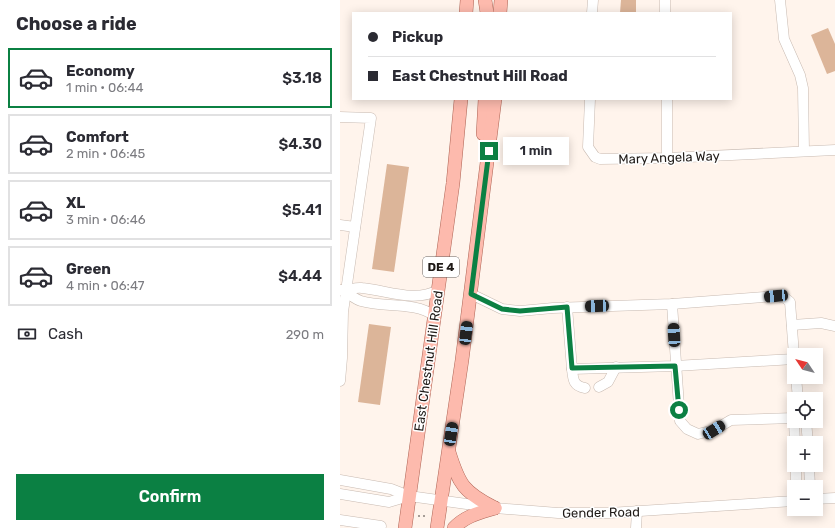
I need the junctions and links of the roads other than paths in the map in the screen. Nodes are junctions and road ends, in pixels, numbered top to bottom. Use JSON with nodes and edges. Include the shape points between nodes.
{"nodes":[{"id":1,"x":467,"y":0,"type":"edge"},
{"id":2,"x":485,"y":0,"type":"edge"},
{"id":3,"x":501,"y":0,"type":"edge"},
{"id":4,"x":593,"y":0,"type":"edge"},
{"id":5,"x":665,"y":0,"type":"edge"},
{"id":6,"x":780,"y":0,"type":"edge"},
{"id":7,"x":466,"y":12,"type":"edge"},
{"id":8,"x":487,"y":12,"type":"edge"},
{"id":9,"x":500,"y":12,"type":"edge"},
{"id":10,"x":592,"y":12,"type":"edge"},
{"id":11,"x":666,"y":12,"type":"edge"},
{"id":12,"x":461,"y":100,"type":"edge"},
{"id":13,"x":485,"y":100,"type":"edge"},
{"id":14,"x":495,"y":100,"type":"edge"},
{"id":15,"x":590,"y":100,"type":"edge"},
{"id":16,"x":667,"y":100,"type":"edge"},
{"id":17,"x":340,"y":116,"type":"edge"},
{"id":18,"x":835,"y":150,"type":"edge"},
{"id":19,"x":804,"y":151,"type":"junction"},
{"id":20,"x":667,"y":158,"type":"junction"},
{"id":21,"x":488,"y":164,"type":"junction"},
{"id":22,"x":340,"y":224,"type":"edge"},
{"id":23,"x":355,"y":227,"type":"junction"},
{"id":24,"x":343,"y":290,"type":"edge"},
{"id":25,"x":438,"y":290,"type":"junction"},
{"id":26,"x":471,"y":294,"type":"junction"},
{"id":27,"x":672,"y":304,"type":"junction"},
{"id":28,"x":567,"y":307,"type":"junction"},
{"id":29,"x":435,"y":316,"type":"junction"},
{"id":30,"x":792,"y":324,"type":"junction"},
{"id":31,"x":835,"y":326,"type":"edge"},
{"id":32,"x":794,"y":348,"type":"edge"},
{"id":33,"x":341,"y":358,"type":"edge"},
{"id":34,"x":787,"y":359,"type":"edge"},
{"id":35,"x":675,"y":366,"type":"junction"},
{"id":36,"x":572,"y":368,"type":"junction"},
{"id":37,"x":616,"y":368,"type":"junction"},
{"id":38,"x":340,"y":381,"type":"edge"},
{"id":39,"x":599,"y":387,"type":"dead end"},
{"id":40,"x":585,"y":388,"type":"dead end"},
{"id":41,"x":787,"y":418,"type":"edge"},
{"id":42,"x":448,"y":449,"type":"junction"},
{"id":43,"x":340,"y":480,"type":"edge"},
{"id":44,"x":340,"y":494,"type":"edge"},
{"id":45,"x":409,"y":496,"type":"junction"},
{"id":46,"x":835,"y":498,"type":"edge"},
{"id":47,"x":823,"y":499,"type":"edge"},
{"id":48,"x":441,"y":500,"type":"junction"},
{"id":49,"x":787,"y":501,"type":"edge"},
{"id":50,"x":494,"y":508,"type":"junction"},
{"id":51,"x":637,"y":511,"type":"junction"},
{"id":52,"x":340,"y":520,"type":"edge"},
{"id":53,"x":381,"y":526,"type":"dead end"},
{"id":54,"x":405,"y":528,"type":"edge"},
{"id":55,"x":437,"y":528,"type":"edge"},
{"id":56,"x":454,"y":528,"type":"edge"},
{"id":57,"x":636,"y":528,"type":"edge"}],
"edges":[{"from":1,"to":7,"type":"main road"},
{"from":2,"to":8,"type":"main road"},
{"from":3,"to":9,"type":"main road"},
{"from":4,"to":10,"type":"street"},
{"from":5,"to":11,"type":"street"},
{"from":6,"to":19,"type":"street","via":[[784,38],[803,88]]},
{"from":12,"to":25,"type":"main road","name":"East Chestnut Hill Road","number":"DE 4"},
{"from":13,"to":21,"type":"main road","via":[[483,136]]},
{"from":14,"to":21,"type":"main road","number":"DE 4"},
{"from":15,"to":20,"type":"street","name":"Mary Angela Way","via":[[588,147],[595,157],[600,160]]},
{"from":16,"to":20,"type":"street"},
{"from":17,"to":23,"type":"street","via":[[370,118]]},
{"from":18,"to":19,"type":"street","name":"Mary Angela Way"},
{"from":19,"to":20,"type":"street","name":"Mary Angela Way"},
{"from":21,"to":26,"type":"main road","number":"DE 4"},
{"from":22,"to":23,"type":"street"},
{"from":23,"to":24,"type":"street"},
{"from":24,"to":25,"type":"street","via":[[362,288],[417,296]]},
{"from":24,"to":29,"type":"street","via":[[362,301],[410,307],[430,312]]},
{"from":24,"to":33,"type":"street"},
{"from":25,"to":29,"type":"main road","name":"East Chestnut Hill Road","number":"DE 4"},
{"from":26,"to":28,"type":"street","via":[[502,309],[520,311]]},
{"from":26,"to":42,"type":"main road","number":"DE 4"},
{"from":27,"to":28,"type":"street"},
{"from":27,"to":30,"type":"street","via":[[776,296],[790,302]]},
{"from":27,"to":35,"type":"street"},
{"from":28,"to":36,"type":"street"},
{"from":29,"to":45,"type":"main road","name":"East Chestnut Hill Road","number":"DE 4"},
{"from":30,"to":31,"type":"street","via":[[821,323]]},
{"from":30,"to":32,"type":"street"},
{"from":33,"to":38,"type":"street"},
{"from":34,"to":35,"type":"street"},
{"from":35,"to":37,"type":"street"},
{"from":35,"to":41,"type":"street","via":[[680,421],[686,429],[698,434],[714,430],[731,420]]},
{"from":36,"to":37,"type":"street"},
{"from":36,"to":40,"type":"street","via":[[573,381]]},
{"from":37,"to":39,"type":"street","via":[[608,382]]},
{"from":42,"to":48,"type":"main road","number":"DE 4"},
{"from":42,"to":50,"type":"main road","via":[[457,477],[464,488],[478,500]]},
{"from":43,"to":45,"type":"street","via":[[391,489]]},
{"from":44,"to":45,"type":"street","via":[[390,502]]},
{"from":45,"to":48,"type":"street","name":"Gender Road"},
{"from":45,"to":54,"type":"main road","name":"East Chestnut Hill Road","number":"DE 4"},
{"from":46,"to":47,"type":"street"},
{"from":48,"to":50,"type":"street","name":"Gender Road"},
{"from":48,"to":55,"type":"main road","number":"DE 4"},
{"from":49,"to":51,"type":"street","name":"Gender Road"},
{"from":50,"to":51,"type":"street","name":"Gender Road","via":[[558,513]]},
{"from":50,"to":56,"type":"main road","via":[[469,516]]},
{"from":51,"to":57,"type":"street"},
{"from":52,"to":53,"type":"street"}]}
